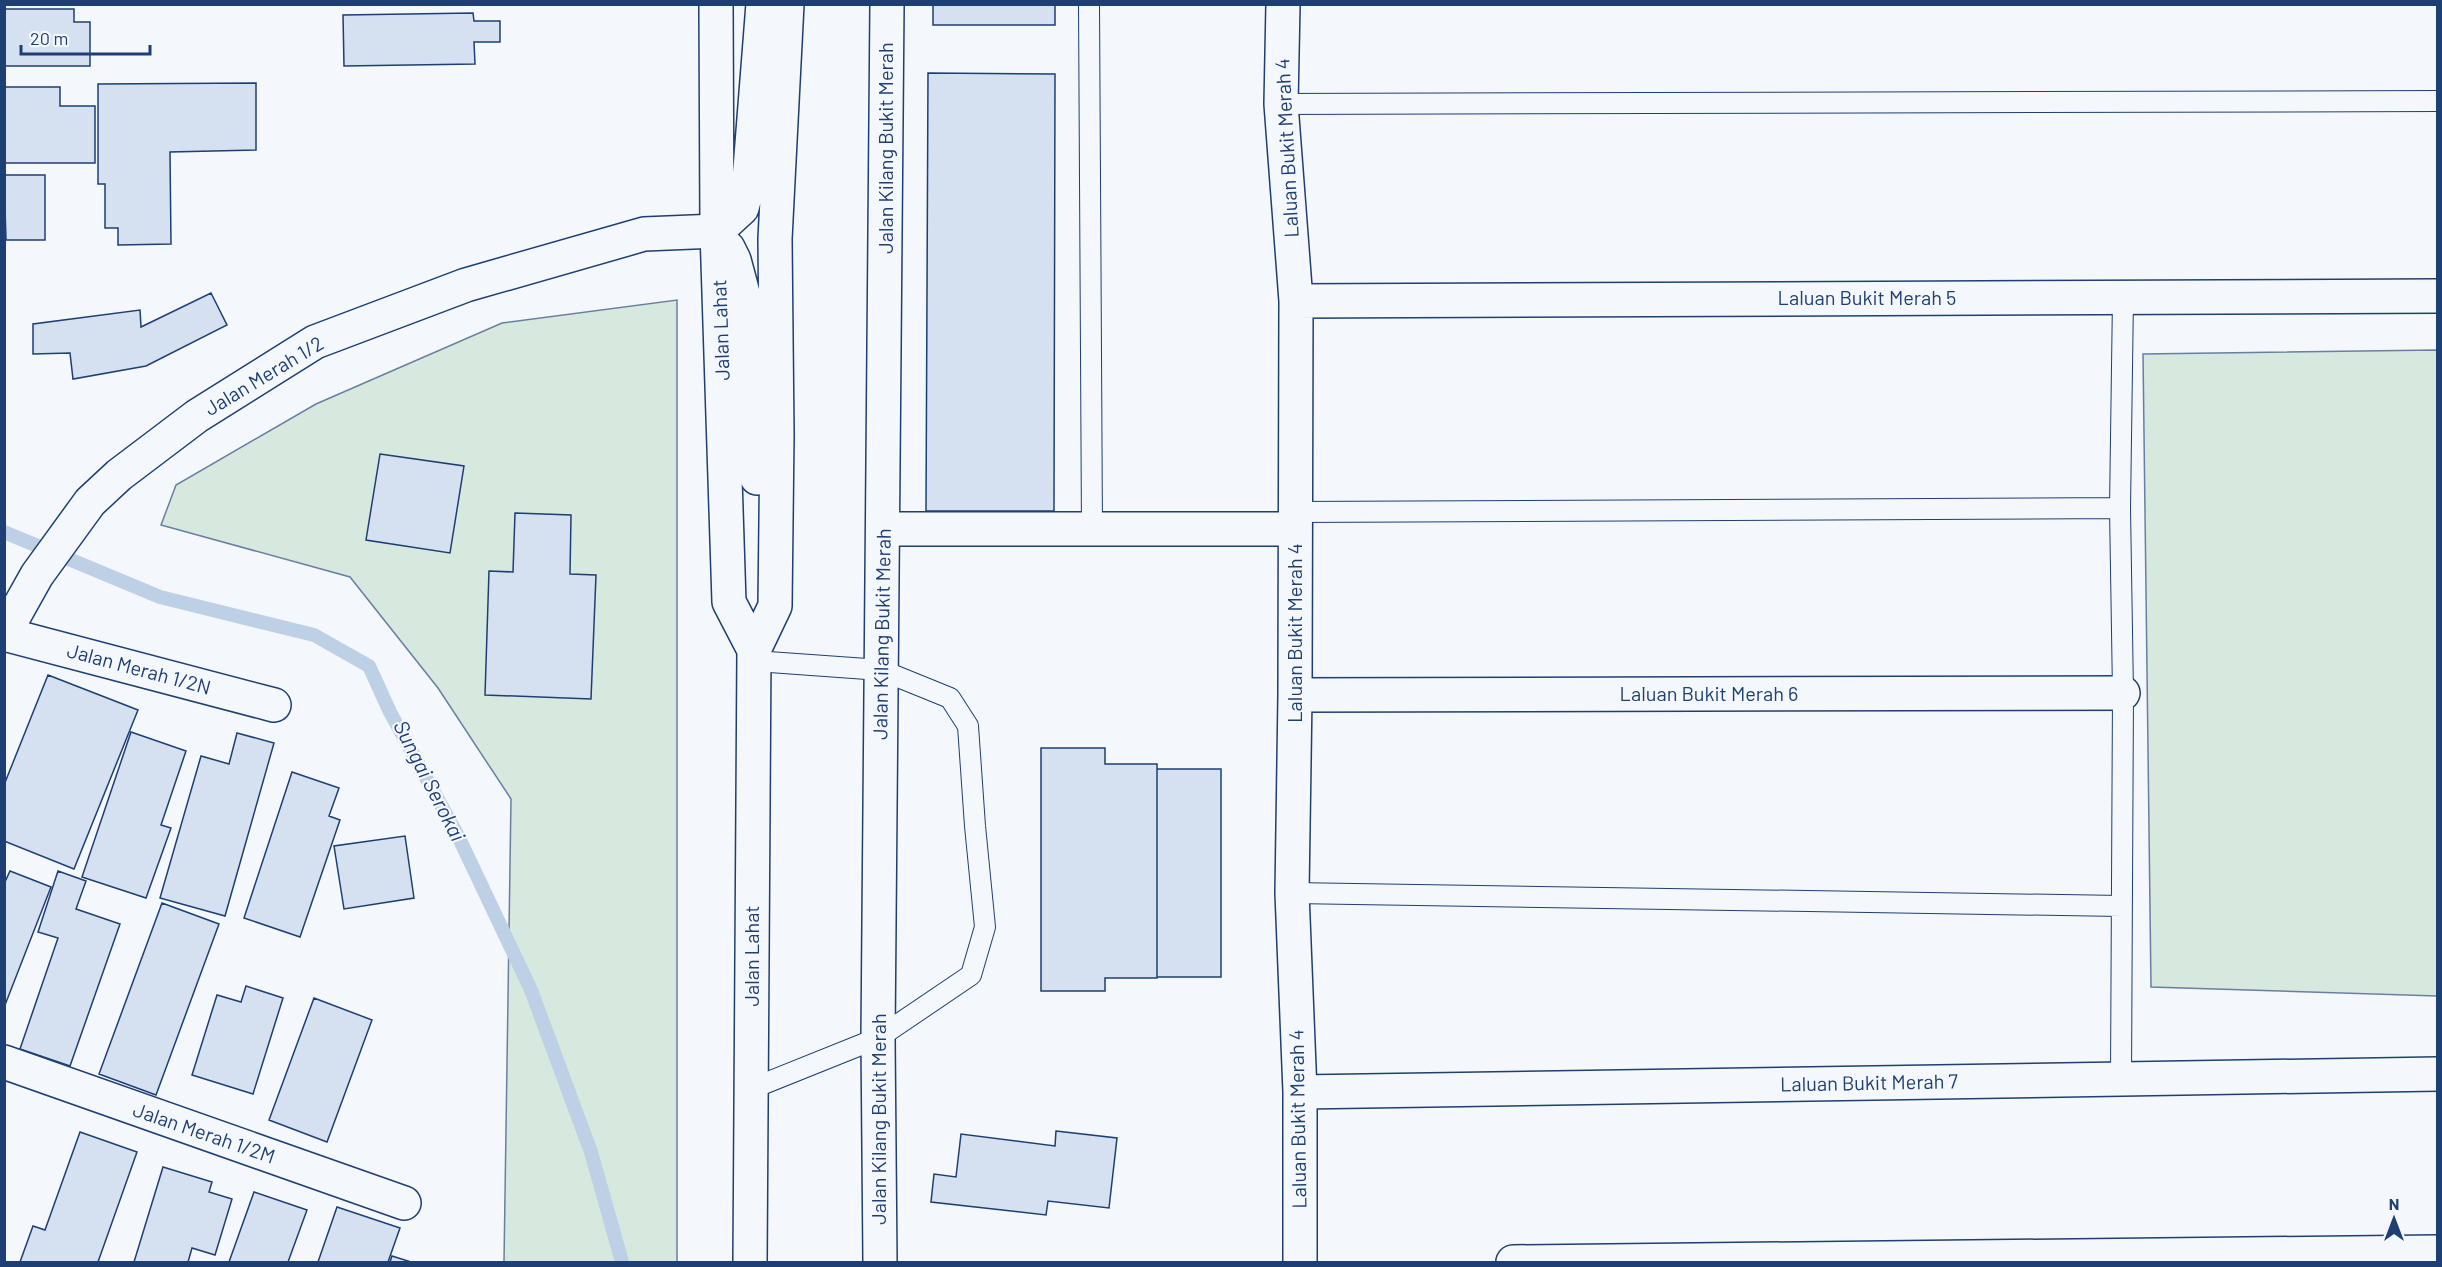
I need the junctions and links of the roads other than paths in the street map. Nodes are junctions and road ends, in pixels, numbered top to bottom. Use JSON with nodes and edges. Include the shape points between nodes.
{"nodes":[{"id":1,"x":716,"y":4,"type":"edge"},
{"id":2,"x":764,"y":4,"type":"edge"},
{"id":3,"x":787,"y":4,"type":"edge"},
{"id":4,"x":887,"y":4,"type":"edge"},
{"id":5,"x":1089,"y":4,"type":"edge"},
{"id":6,"x":1283,"y":4,"type":"edge"},
{"id":7,"x":2438,"y":101,"type":"edge"},
{"id":8,"x":1281,"y":104,"type":"junction"},
{"id":9,"x":717,"y":231,"type":"junction"},
{"id":10,"x":2438,"y":296,"type":"edge"},
{"id":11,"x":2123,"y":297,"type":"junction"},
{"id":12,"x":1296,"y":301,"type":"junction"},
{"id":13,"x":2121,"y":508,"type":"junction"},
{"id":14,"x":1295,"y":520,"type":"junction"},
{"id":15,"x":883,"y":529,"type":"junction"},
{"id":16,"x":1092,"y":529,"type":"junction"},
{"id":17,"x":775,"y":606,"type":"junction"},
{"id":18,"x":5,"y":634,"type":"edge"},
{"id":19,"x":754,"y":655,"type":"junction"},
{"id":20,"x":881,"y":670,"type":"junction"},
{"id":21,"x":2123,"y":693,"type":"junction"},
{"id":22,"x":1295,"y":695,"type":"junction"},
{"id":23,"x":274,"y":705,"type":"dead end"},
{"id":24,"x":1292,"y":893,"type":"junction"},
{"id":25,"x":2121,"y":906,"type":"junction"},
{"id":26,"x":878,"y":1038,"type":"junction"},
{"id":27,"x":4,"y":1062,"type":"edge"},
{"id":28,"x":2438,"y":1074,"type":"edge"},
{"id":29,"x":2121,"y":1078,"type":"junction"},
{"id":30,"x":751,"y":1089,"type":"junction"},
{"id":31,"x":1300,"y":1092,"type":"junction"},
{"id":32,"x":404,"y":1203,"type":"dead end"},
{"id":33,"x":2438,"y":1252,"type":"edge"},
{"id":34,"x":750,"y":1263,"type":"edge"},
{"id":35,"x":880,"y":1263,"type":"edge"},
{"id":36,"x":1300,"y":1263,"type":"edge"},
{"id":37,"x":1513,"y":1263,"type":"edge"}],
"edges":[{"from":1,"to":9,"type":"street","name":"Jalan Lahat"},
{"from":2,"to":9,"type":"street","via":[[749,182],[742,208]]},
{"from":3,"to":17,"type":"street","name":"Jalan Lahat","via":[[775,239]]},
{"from":4,"to":15,"type":"street","name":"Jalan Kilang Bukit Merah"},
{"from":5,"to":16,"type":"lane"},
{"from":6,"to":8,"type":"street","name":"Laluan Bukit Merah 4"},
{"from":7,"to":8,"type":"lane"},
{"from":8,"to":12,"type":"street","name":"Laluan Bukit Merah 4"},
{"from":9,"to":17,"type":"street","via":[[734,260],[747,308],[759,539]]},
{"from":9,"to":18,"type":"street","name":"Jalan Merah 1/2","via":[[644,234],[466,285],[315,342],[197,416],[90,502],[37,575]]},
{"from":9,"to":19,"type":"street","name":"Jalan Lahat","via":[[729,602]]},
{"from":10,"to":11,"type":"street","name":"Laluan Bukit Merah 5"},
{"from":11,"to":12,"type":"street","name":"Laluan Bukit Merah 5"},
{"from":11,"to":13,"type":"lane"},
{"from":12,"to":14,"type":"street","name":"Laluan Bukit Merah 4"},
{"from":13,"to":14,"type":"lane"},
{"from":13,"to":21,"type":"lane"},
{"from":14,"to":16,"type":"street"},
{"from":14,"to":22,"type":"street","name":"Laluan Bukit Merah 4"},
{"from":15,"to":16,"type":"street"},
{"from":15,"to":20,"type":"street","name":"Jalan Kilang Bukit Merah"},
{"from":17,"to":19,"type":"street","name":"Jalan Lahat"},
{"from":18,"to":23,"type":"street","name":"Jalan Merah 1/2N"},
{"from":19,"to":20,"type":"lane"},
{"from":19,"to":30,"type":"street","name":"Jalan Lahat"},
{"from":20,"to":26,"type":"street","name":"Jalan Kilang Bukit Merah"},
{"from":20,"to":26,"type":"lane","via":[[950,698],[968,726],[985,927],[971,975]]},
{"from":21,"to":22,"type":"street","name":"Laluan Bukit Merah 6"},
{"from":21,"to":25,"type":"lane"},
{"from":22,"to":24,"type":"street","name":"Laluan Bukit Merah 4"},
{"from":24,"to":25,"type":"lane"},
{"from":24,"to":31,"type":"street","name":"Laluan Bukit Merah 4"},
{"from":25,"to":29,"type":"lane"},
{"from":26,"to":30,"type":"lane"},
{"from":26,"to":35,"type":"street","name":"Jalan Kilang Bukit Merah"},
{"from":27,"to":32,"type":"street","name":"Jalan Merah 1/2M"},
{"from":28,"to":29,"type":"street","name":"Laluan Bukit Merah 7"},
{"from":29,"to":31,"type":"street","name":"Laluan Bukit Merah 7"},
{"from":30,"to":34,"type":"street","name":"Jalan Lahat"},
{"from":31,"to":36,"type":"street","name":"Laluan Bukit Merah 4"},
{"from":33,"to":37,"type":"street"}]}
